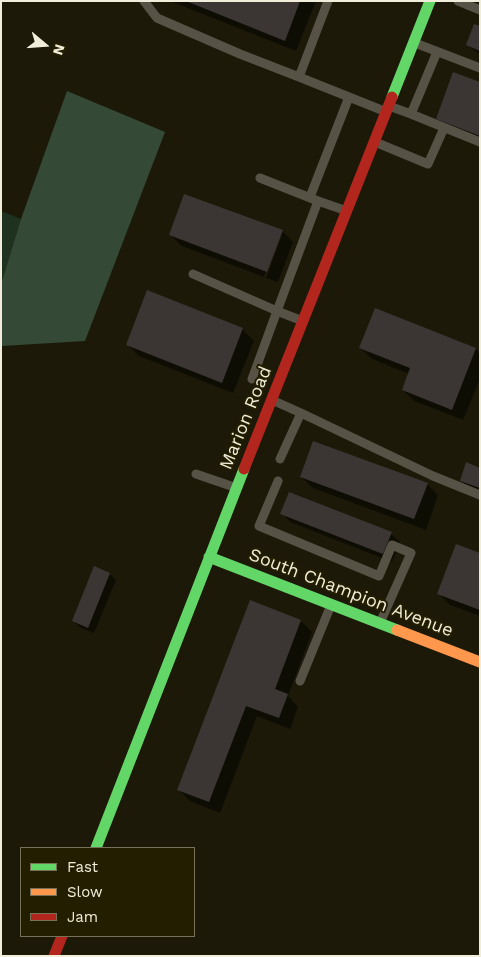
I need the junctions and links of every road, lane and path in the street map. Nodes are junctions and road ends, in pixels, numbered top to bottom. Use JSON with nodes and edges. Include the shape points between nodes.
{"nodes":[{"id":1,"x":144,"y":1,"type":"edge"},
{"id":2,"x":328,"y":1,"type":"edge"},
{"id":3,"x":458,"y":1,"type":"edge"},
{"id":4,"x":429,"y":2,"type":"edge"},
{"id":5,"x":480,"y":10,"type":"edge"},
{"id":6,"x":414,"y":42,"type":"junction"},
{"id":7,"x":437,"y":52,"type":"junction"},
{"id":8,"x":480,"y":68,"type":"edge"},
{"id":9,"x":299,"y":77,"type":"junction"},
{"id":10,"x":349,"y":97,"type":"junction"},
{"id":11,"x":388,"y":109,"type":"junction"},
{"id":12,"x":411,"y":114,"type":"junction"},
{"id":13,"x":444,"y":128,"type":"junction"},
{"id":14,"x":374,"y":142,"type":"junction"},
{"id":15,"x":480,"y":142,"type":"edge"},
{"id":16,"x":260,"y":178,"type":"dead end"},
{"id":17,"x":314,"y":199,"type":"junction"},
{"id":18,"x":347,"y":211,"type":"junction"},
{"id":19,"x":193,"y":274,"type":"dead end"},
{"id":20,"x":277,"y":311,"type":"junction"},
{"id":21,"x":303,"y":321,"type":"junction"},
{"id":22,"x":252,"y":379,"type":"dead end"},
{"id":23,"x":272,"y":400,"type":"junction"},
{"id":24,"x":301,"y":413,"type":"junction"},
{"id":25,"x":280,"y":459,"type":"dead end"},
{"id":26,"x":196,"y":474,"type":"dead end"},
{"id":27,"x":278,"y":481,"type":"dead end"},
{"id":28,"x":237,"y":487,"type":"junction"},
{"id":29,"x":480,"y":495,"type":"edge"},
{"id":30,"x":210,"y":557,"type":"junction"},
{"id":31,"x":331,"y":604,"type":"junction"},
{"id":32,"x":380,"y":623,"type":"junction"},
{"id":33,"x":480,"y":662,"type":"edge"},
{"id":34,"x":300,"y":681,"type":"dead end"},
{"id":35,"x":96,"y":847,"type":"edge"},
{"id":36,"x":62,"y":937,"type":"edge"},
{"id":37,"x":54,"y":956,"type":"edge"}],
"edges":[{"from":1,"to":9,"type":"lane","via":[[157,18]]},
{"from":2,"to":9,"type":"lane"},
{"from":3,"to":5,"type":"lane"},
{"from":4,"to":6,"type":"street","name":"Marion Road"},
{"from":6,"to":7,"type":"lane"},
{"from":6,"to":11,"type":"street","name":"Marion Road"},
{"from":7,"to":8,"type":"lane"},
{"from":7,"to":12,"type":"lane"},
{"from":9,"to":10,"type":"lane"},
{"from":10,"to":11,"type":"lane"},
{"from":10,"to":17,"type":"lane"},
{"from":11,"to":12,"type":"lane"},
{"from":11,"to":14,"type":"street","name":"Marion Road"},
{"from":12,"to":13,"type":"lane"},
{"from":13,"to":14,"type":"lane","via":[[428,164]]},
{"from":13,"to":15,"type":"lane"},
{"from":14,"to":18,"type":"street","name":"Marion Road"},
{"from":16,"to":17,"type":"lane"},
{"from":17,"to":18,"type":"lane"},
{"from":17,"to":20,"type":"lane"},
{"from":18,"to":21,"type":"street","name":"Marion Road"},
{"from":19,"to":20,"type":"lane"},
{"from":20,"to":21,"type":"lane"},
{"from":20,"to":22,"type":"lane"},
{"from":21,"to":23,"type":"street","name":"Marion Road"},
{"from":23,"to":24,"type":"lane"},
{"from":23,"to":28,"type":"street","name":"Marion Road"},
{"from":24,"to":25,"type":"lane"},
{"from":24,"to":29,"type":"lane"},
{"from":26,"to":28,"type":"lane"},
{"from":27,"to":32,"type":"lane","via":[[260,526],[379,576],[392,545],[411,553]]},
{"from":28,"to":30,"type":"street","name":"Marion Road"},
{"from":30,"to":31,"type":"street","name":"South Champion Avenue"},
{"from":30,"to":35,"type":"street","name":"Marion Road"},
{"from":31,"to":32,"type":"street","name":"South Champion Avenue"},
{"from":31,"to":34,"type":"lane"},
{"from":32,"to":33,"type":"street","name":"South Champion Avenue"},
{"from":36,"to":37,"type":"street"}]}
